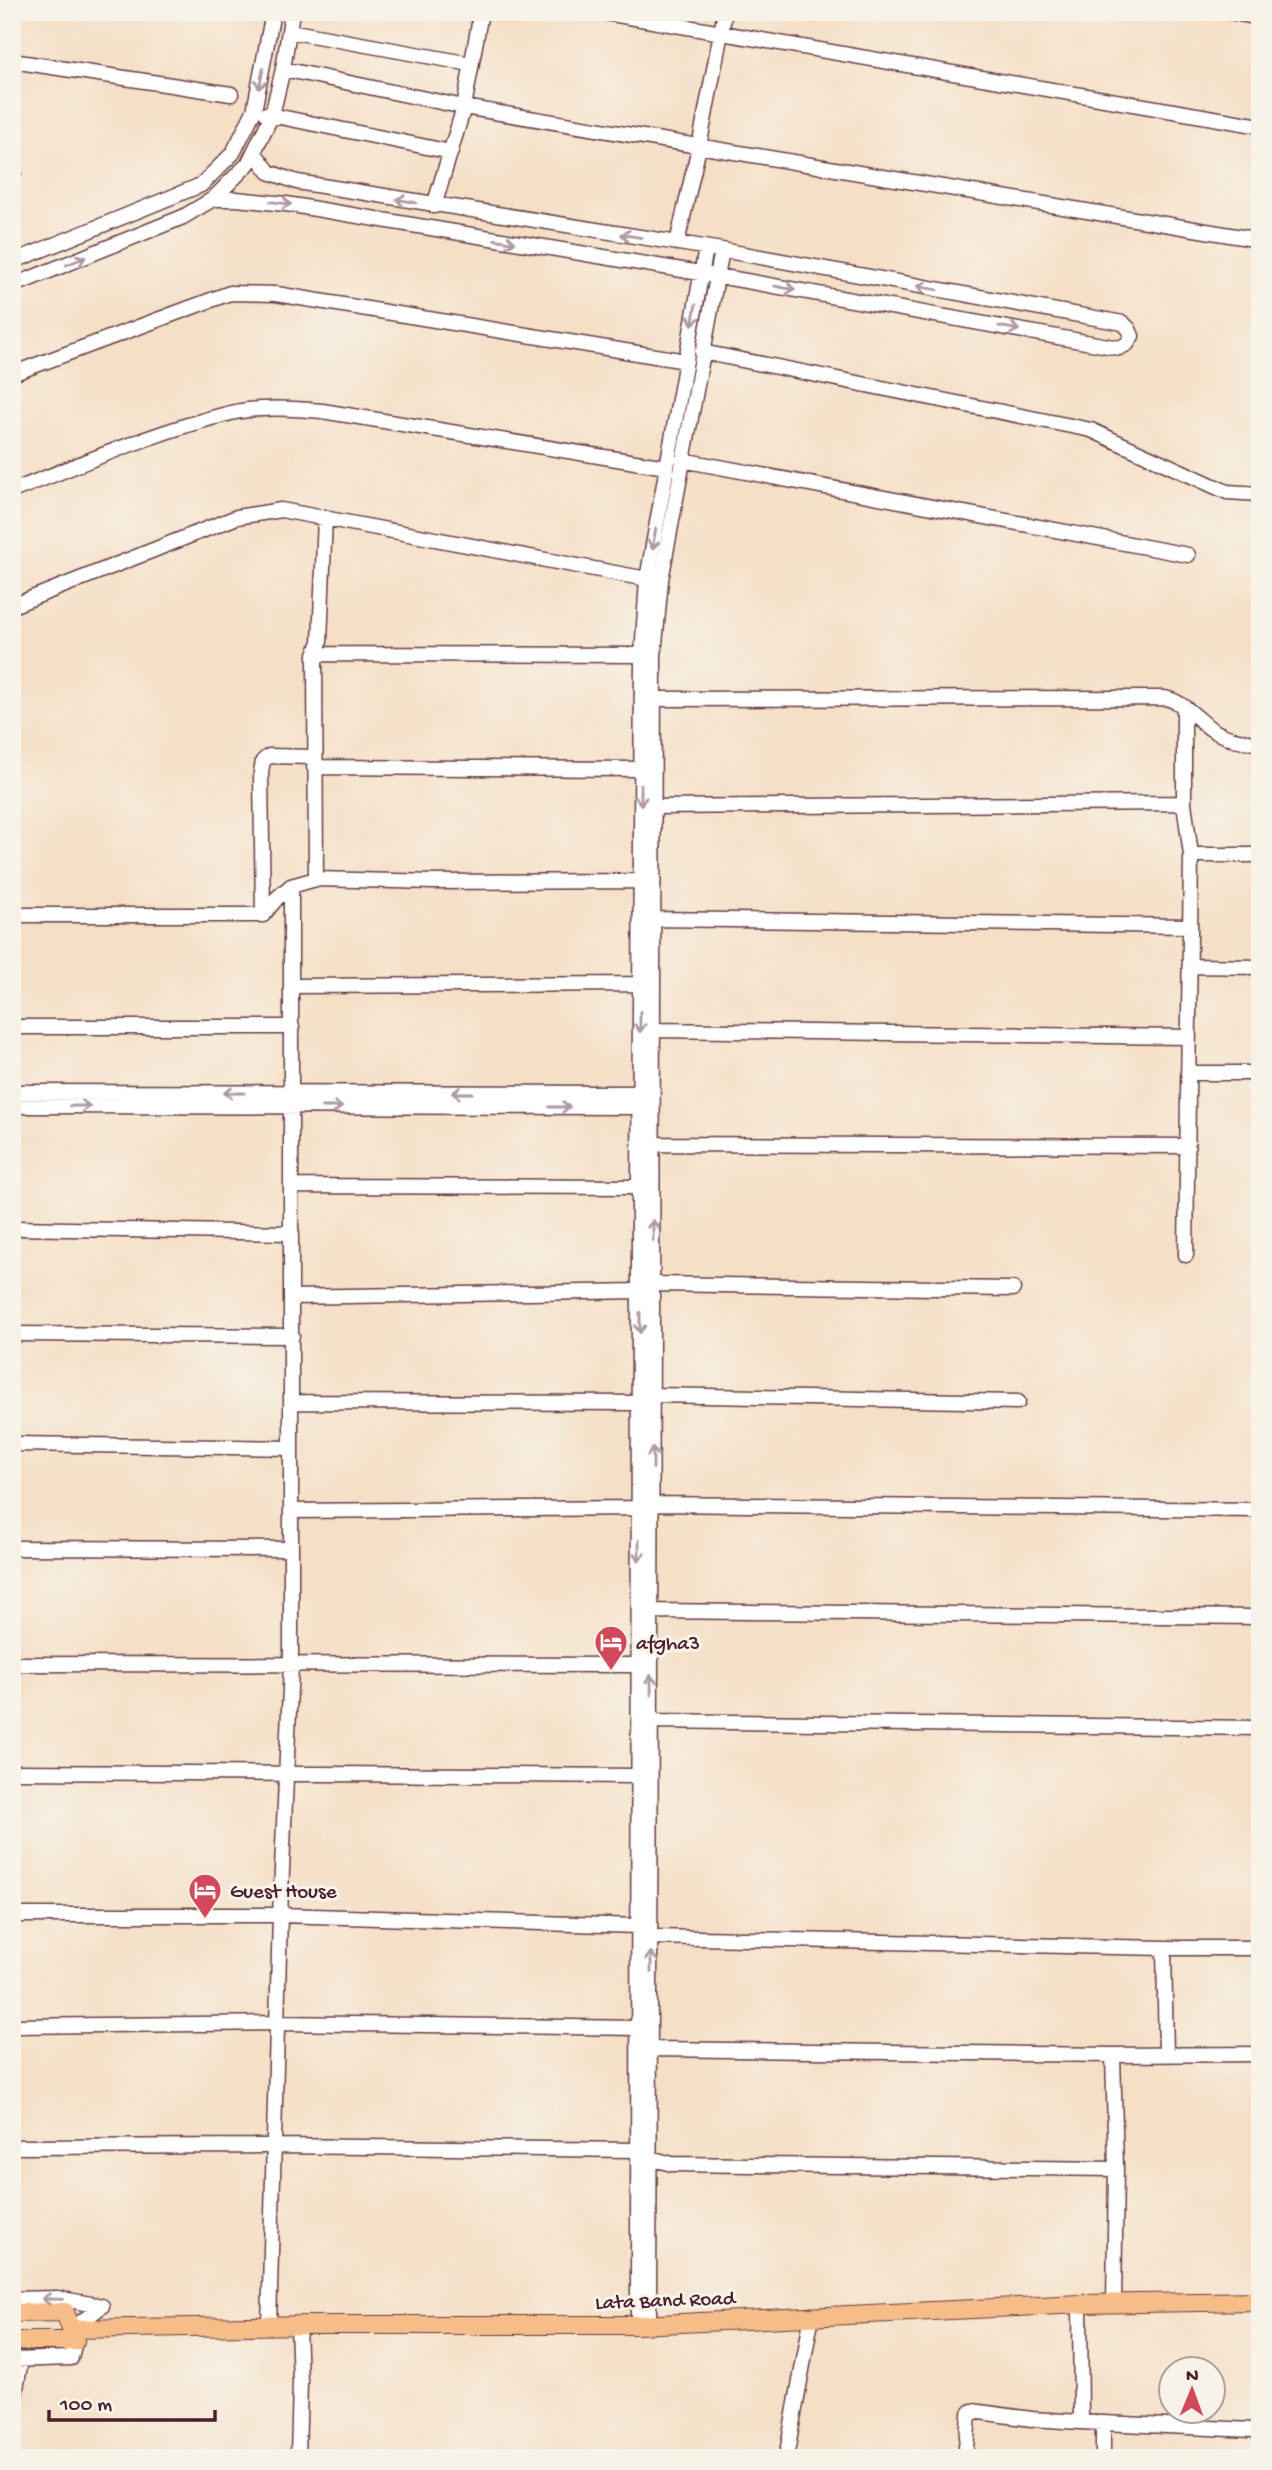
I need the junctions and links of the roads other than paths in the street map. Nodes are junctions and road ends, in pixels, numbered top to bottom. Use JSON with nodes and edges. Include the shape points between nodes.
{"nodes":[{"id":1,"x":273,"y":12,"type":"edge"},
{"id":2,"x":292,"y":12,"type":"edge"},
{"id":3,"x":481,"y":12,"type":"edge"},
{"id":4,"x":600,"y":12,"type":"edge"},
{"id":5,"x":725,"y":12,"type":"edge"},
{"id":6,"x":1229,"y":12,"type":"edge"},
{"id":7,"x":1260,"y":18,"type":"edge"},
{"id":8,"x":289,"y":31,"type":"junction"},
{"id":9,"x":721,"y":34,"type":"junction"},
{"id":10,"x":12,"y":61,"type":"edge"},
{"id":11,"x":471,"y":64,"type":"junction"},
{"id":12,"x":283,"y":69,"type":"junction"},
{"id":13,"x":231,"y":94,"type":"dead end"},
{"id":14,"x":464,"y":107,"type":"junction"},
{"id":15,"x":254,"y":111,"type":"junction"},
{"id":16,"x":272,"y":116,"type":"junction"},
{"id":17,"x":1260,"y":126,"type":"edge"},
{"id":18,"x":699,"y":147,"type":"junction"},
{"id":19,"x":254,"y":152,"type":"junction"},
{"id":20,"x":451,"y":152,"type":"junction"},
{"id":21,"x":213,"y":199,"type":"junction"},
{"id":22,"x":434,"y":206,"type":"junction"},
{"id":23,"x":1260,"y":240,"type":"edge"},
{"id":24,"x":677,"y":243,"type":"junction"},
{"id":25,"x":706,"y":248,"type":"junction"},
{"id":26,"x":722,"y":250,"type":"junction"},
{"id":27,"x":12,"y":261,"type":"edge"},
{"id":28,"x":702,"y":273,"type":"junction"},
{"id":29,"x":718,"y":276,"type":"junction"},
{"id":30,"x":12,"y":286,"type":"edge"},
{"id":31,"x":702,"y":352,"type":"junction"},
{"id":32,"x":686,"y":361,"type":"junction"},
{"id":33,"x":12,"y":374,"type":"edge"},
{"id":34,"x":682,"y":460,"type":"junction"},
{"id":35,"x":666,"y":467,"type":"junction"},
{"id":36,"x":12,"y":491,"type":"edge"},
{"id":37,"x":1260,"y":494,"type":"edge"},
{"id":38,"x":325,"y":517,"type":"junction"},
{"id":39,"x":1188,"y":555,"type":"dead end"},
{"id":40,"x":647,"y":579,"type":"junction"},
{"id":41,"x":652,"y":602,"type":"junction"},
{"id":42,"x":12,"y":606,"type":"edge"},
{"id":43,"x":315,"y":654,"type":"junction"},
{"id":44,"x":642,"y":655,"type":"junction"},
{"id":45,"x":654,"y":699,"type":"junction"},
{"id":46,"x":1184,"y":707,"type":"junction"},
{"id":47,"x":1260,"y":744,"type":"edge"},
{"id":48,"x":314,"y":762,"type":"junction"},
{"id":49,"x":641,"y":769,"type":"junction"},
{"id":50,"x":1184,"y":803,"type":"junction"},
{"id":51,"x":654,"y":807,"type":"junction"},
{"id":52,"x":1191,"y":855,"type":"junction"},
{"id":53,"x":1260,"y":855,"type":"edge"},
{"id":54,"x":316,"y":878,"type":"junction"},
{"id":55,"x":641,"y":881,"type":"junction"},
{"id":56,"x":291,"y":886,"type":"junction"},
{"id":57,"x":12,"y":915,"type":"edge"},
{"id":58,"x":263,"y":915,"type":"junction"},
{"id":59,"x":654,"y":919,"type":"junction"},
{"id":60,"x":1190,"y":926,"type":"junction"},
{"id":61,"x":1189,"y":966,"type":"junction"},
{"id":62,"x":1260,"y":967,"type":"edge"},
{"id":63,"x":640,"y":984,"type":"junction"},
{"id":64,"x":292,"y":986,"type":"junction"},
{"id":65,"x":12,"y":1027,"type":"edge"},
{"id":66,"x":292,"y":1027,"type":"junction"},
{"id":67,"x":653,"y":1030,"type":"junction"},
{"id":68,"x":1189,"y":1037,"type":"junction"},
{"id":69,"x":1188,"y":1073,"type":"junction"},
{"id":70,"x":1260,"y":1073,"type":"edge"},
{"id":71,"x":12,"y":1092,"type":"edge"},
{"id":72,"x":291,"y":1100,"type":"junction"},
{"id":73,"x":646,"y":1100,"type":"junction"},
{"id":74,"x":12,"y":1106,"type":"edge"},
{"id":75,"x":653,"y":1144,"type":"junction"},
{"id":76,"x":1187,"y":1146,"type":"junction"},
{"id":77,"x":292,"y":1186,"type":"junction"},
{"id":78,"x":639,"y":1187,"type":"junction"},
{"id":79,"x":12,"y":1228,"type":"edge"},
{"id":80,"x":292,"y":1233,"type":"junction"},
{"id":81,"x":1186,"y":1255,"type":"dead end"},
{"id":82,"x":646,"y":1288,"type":"junction"},
{"id":83,"x":1013,"y":1289,"type":"dead end"},
{"id":84,"x":292,"y":1297,"type":"junction"},
{"id":85,"x":12,"y":1334,"type":"edge"},
{"id":86,"x":292,"y":1336,"type":"junction"},
{"id":87,"x":653,"y":1395,"type":"junction"},
{"id":88,"x":292,"y":1402,"type":"junction"},
{"id":89,"x":1018,"y":1402,"type":"dead end"},
{"id":90,"x":640,"y":1403,"type":"junction"},
{"id":91,"x":12,"y":1444,"type":"edge"},
{"id":92,"x":291,"y":1448,"type":"junction"},
{"id":93,"x":646,"y":1506,"type":"junction"},
{"id":94,"x":1260,"y":1510,"type":"edge"},
{"id":95,"x":291,"y":1511,"type":"junction"},
{"id":96,"x":12,"y":1548,"type":"edge"},
{"id":97,"x":291,"y":1549,"type":"junction"},
{"id":98,"x":652,"y":1611,"type":"junction"},
{"id":99,"x":1260,"y":1617,"type":"edge"},
{"id":100,"x":12,"y":1664,"type":"edge"},
{"id":101,"x":291,"y":1665,"type":"junction"},
{"id":102,"x":638,"y":1665,"type":"junction"},
{"id":103,"x":652,"y":1721,"type":"junction"},
{"id":104,"x":1260,"y":1728,"type":"edge"},
{"id":105,"x":12,"y":1772,"type":"edge"},
{"id":106,"x":288,"y":1774,"type":"junction"},
{"id":107,"x":638,"y":1776,"type":"junction"},
{"id":108,"x":645,"y":1828,"type":"junction"},
{"id":109,"x":12,"y":1915,"type":"edge"},
{"id":110,"x":280,"y":1915,"type":"junction"},
{"id":111,"x":638,"y":1926,"type":"junction"},
{"id":112,"x":651,"y":1937,"type":"junction"},
{"id":113,"x":1164,"y":1948,"type":"junction"},
{"id":114,"x":1260,"y":1948,"type":"edge"},
{"id":115,"x":278,"y":2023,"type":"junction"},
{"id":116,"x":12,"y":2026,"type":"edge"},
{"id":117,"x":639,"y":2028,"type":"junction"},
{"id":118,"x":650,"y":2049,"type":"junction"},
{"id":119,"x":1166,"y":2054,"type":"junction"},
{"id":120,"x":1260,"y":2054,"type":"edge"},
{"id":121,"x":1113,"y":2055,"type":"junction"},
{"id":122,"x":275,"y":2146,"type":"junction"},
{"id":123,"x":12,"y":2147,"type":"edge"},
{"id":124,"x":644,"y":2154,"type":"junction"},
{"id":125,"x":1116,"y":2169,"type":"junction"},
{"id":126,"x":12,"y":2300,"type":"edge"},
{"id":127,"x":1260,"y":2301,"type":"edge"},
{"id":128,"x":1080,"y":2304,"type":"junction"},
{"id":129,"x":1114,"y":2304,"type":"junction"},
{"id":130,"x":12,"y":2313,"type":"edge"},
{"id":131,"x":812,"y":2315,"type":"junction"},
{"id":132,"x":644,"y":2324,"type":"junction"},
{"id":133,"x":298,"y":2325,"type":"junction"},
{"id":134,"x":269,"y":2326,"type":"junction"},
{"id":135,"x":74,"y":2335,"type":"junction"},
{"id":136,"x":12,"y":2342,"type":"edge"},
{"id":137,"x":16,"y":2360,"type":"edge"},
{"id":138,"x":12,"y":2411,"type":"edge"},
{"id":139,"x":1081,"y":2422,"type":"junction"},
{"id":140,"x":1103,"y":2423,"type":"junction"},
{"id":141,"x":1252,"y":2430,"type":"dead end"},
{"id":142,"x":298,"y":2458,"type":"edge"},
{"id":143,"x":786,"y":2458,"type":"edge"},
{"id":144,"x":965,"y":2458,"type":"edge"},
{"id":145,"x":1103,"y":2458,"type":"edge"}],
"edges":[{"from":1,"to":15,"type":"street","one_way":true},
{"from":2,"to":8,"type":"street"},
{"from":3,"to":11,"type":"street"},
{"from":4,"to":9,"type":"street"},
{"from":5,"to":9,"type":"street"},
{"from":6,"to":7,"type":"street"},
{"from":8,"to":11,"type":"street"},
{"from":8,"to":12,"type":"street"},
{"from":9,"to":17,"type":"street"},
{"from":9,"to":18,"type":"street"},
{"from":10,"to":13,"type":"street"},
{"from":11,"to":14,"type":"street"},
{"from":12,"to":14,"type":"street"},
{"from":12,"to":16,"type":"street"},
{"from":14,"to":18,"type":"street"},
{"from":14,"to":20,"type":"street"},
{"from":15,"to":16,"type":"street"},
{"from":15,"to":27,"type":"street","via":[[233,153],[201,185]]},
{"from":16,"to":19,"type":"street"},
{"from":16,"to":20,"type":"street"},
{"from":18,"to":23,"type":"street"},
{"from":18,"to":24,"type":"street"},
{"from":19,"to":21,"type":"street"},
{"from":22,"to":19,"type":"street","one_way":true,"via":[[276,176]]},
{"from":20,"to":22,"type":"street"},
{"from":21,"to":28,"type":"street","one_way":true,"via":[[286,204]]},
{"from":30,"to":21,"type":"street","one_way":true,"via":[[183,217]]},
{"from":24,"to":22,"type":"street","one_way":true},
{"from":24,"to":25,"type":"street"},
{"from":25,"to":26,"type":"street"},
{"from":25,"to":28,"type":"street"},
{"from":26,"to":29,"type":"street"},
{"from":29,"to":26,"type":"street","one_way":true,"via":[[1119,348],[1132,336],[1123,323]]},
{"from":28,"to":29,"type":"street"},
{"from":28,"to":32,"type":"street","one_way":true},
{"from":29,"to":31,"type":"street"},
{"from":31,"to":34,"type":"street"},
{"from":31,"to":37,"type":"street","via":[[1091,429],[1227,492]]},
{"from":32,"to":33,"type":"street","via":[[276,293],[230,293]]},
{"from":32,"to":35,"type":"street"},
{"from":34,"to":39,"type":"street"},
{"from":34,"to":41,"type":"street"},
{"from":35,"to":36,"type":"street","via":[[286,408],[233,412]]},
{"from":35,"to":40,"type":"street","one_way":true},
{"from":38,"to":40,"type":"street"},
{"from":38,"to":42,"type":"street","via":[[281,510],[237,517]]},
{"from":38,"to":43,"type":"street","via":[[320,642]]},
{"from":40,"to":41,"type":"street"},
{"from":41,"to":44,"type":"street"},
{"from":41,"to":45,"type":"street"},
{"from":43,"to":44,"type":"street"},
{"from":43,"to":48,"type":"street"},
{"from":44,"to":49,"type":"street"},
{"from":45,"to":46,"type":"street","via":[[1165,698]]},
{"from":45,"to":51,"type":"street"},
{"from":46,"to":47,"type":"street","via":[[1212,730]]},
{"from":46,"to":50,"type":"street"},
{"from":48,"to":49,"type":"street"},
{"from":48,"to":54,"type":"street"},
{"from":48,"to":58,"type":"street","via":[[269,756],[263,761]]},
{"from":49,"to":55,"type":"street","one_way":true},
{"from":50,"to":51,"type":"street"},
{"from":50,"to":52,"type":"street"},
{"from":51,"to":59,"type":"street"},
{"from":52,"to":53,"type":"street"},
{"from":52,"to":60,"type":"street"},
{"from":54,"to":55,"type":"street"},
{"from":54,"to":56,"type":"street"},
{"from":55,"to":63,"type":"street"},
{"from":56,"to":58,"type":"street"},
{"from":56,"to":64,"type":"street"},
{"from":57,"to":58,"type":"street"},
{"from":59,"to":60,"type":"street"},
{"from":59,"to":67,"type":"street"},
{"from":60,"to":61,"type":"street"},
{"from":61,"to":62,"type":"street"},
{"from":61,"to":68,"type":"street"},
{"from":63,"to":64,"type":"street"},
{"from":63,"to":73,"type":"street","one_way":true},
{"from":64,"to":66,"type":"street"},
{"from":65,"to":66,"type":"street"},
{"from":66,"to":72,"type":"street"},
{"from":67,"to":68,"type":"street"},
{"from":67,"to":73,"type":"street"},
{"from":68,"to":69,"type":"street"},
{"from":69,"to":70,"type":"street"},
{"from":69,"to":76,"type":"street"},
{"from":72,"to":71,"type":"street","one_way":true},
{"from":72,"to":73,"type":"street"},
{"from":74,"to":72,"type":"street","one_way":true},
{"from":72,"to":77,"type":"street"},
{"from":73,"to":75,"type":"street"},
{"from":73,"to":78,"type":"street"},
{"from":75,"to":76,"type":"street"},
{"from":82,"to":75,"type":"street","one_way":true},
{"from":76,"to":81,"type":"street"},
{"from":77,"to":78,"type":"street"},
{"from":77,"to":80,"type":"street"},
{"from":78,"to":82,"type":"street"},
{"from":79,"to":80,"type":"street"},
{"from":80,"to":84,"type":"street"},
{"from":82,"to":83,"type":"street"},
{"from":82,"to":84,"type":"street"},
{"from":82,"to":87,"type":"street"},
{"from":82,"to":90,"type":"street","one_way":true},
{"from":84,"to":86,"type":"street"},
{"from":85,"to":86,"type":"street"},
{"from":86,"to":88,"type":"street"},
{"from":87,"to":89,"type":"street"},
{"from":93,"to":87,"type":"street","one_way":true},
{"from":88,"to":90,"type":"street"},
{"from":88,"to":92,"type":"street"},
{"from":90,"to":93,"type":"street"},
{"from":91,"to":92,"type":"street"},
{"from":92,"to":95,"type":"street"},
{"from":93,"to":94,"type":"street"},
{"from":93,"to":95,"type":"street"},
{"from":93,"to":98,"type":"street"},
{"from":93,"to":102,"type":"street","one_way":true},
{"from":95,"to":97,"type":"street"},
{"from":96,"to":97,"type":"street"},
{"from":97,"to":101,"type":"street"},
{"from":98,"to":99,"type":"street"},
{"from":103,"to":98,"type":"street","one_way":true},
{"from":100,"to":101,"type":"street"},
{"from":101,"to":102,"type":"street"},
{"from":101,"to":106,"type":"street"},
{"from":102,"to":107,"type":"street"},
{"from":103,"to":104,"type":"street"},
{"from":103,"to":108,"type":"street"},
{"from":105,"to":106,"type":"street"},
{"from":106,"to":107,"type":"street"},
{"from":106,"to":110,"type":"street"},
{"from":107,"to":108,"type":"street"},
{"from":108,"to":111,"type":"street"},
{"from":108,"to":112,"type":"street"},
{"from":109,"to":110,"type":"street"},
{"from":110,"to":111,"type":"street"},
{"from":110,"to":115,"type":"street"},
{"from":111,"to":117,"type":"street"},
{"from":112,"to":113,"type":"street"},
{"from":118,"to":112,"type":"street","one_way":true},
{"from":113,"to":114,"type":"street"},
{"from":113,"to":119,"type":"street"},
{"from":115,"to":116,"type":"street"},
{"from":115,"to":117,"type":"street"},
{"from":115,"to":122,"type":"street"},
{"from":117,"to":124,"type":"street"},
{"from":118,"to":121,"type":"street"},
{"from":118,"to":124,"type":"street"},
{"from":119,"to":120,"type":"street"},
{"from":119,"to":121,"type":"street"},
{"from":121,"to":125,"type":"street"},
{"from":122,"to":123,"type":"street"},
{"from":122,"to":124,"type":"street"},
{"from":122,"to":134,"type":"street"},
{"from":124,"to":125,"type":"street","via":[[672,2164]]},
{"from":124,"to":132,"type":"street"},
{"from":125,"to":129,"type":"street"},
{"from":135,"to":126,"type":"street","one_way":true,"via":[[102,2306],[57,2298]]},
{"from":127,"to":129,"type":"main road","name":"Lata Band Road"},
{"from":128,"to":129,"type":"main road","name":"Lata Band Road"},
{"from":128,"to":131,"type":"main road","name":"Lata Band Road"},
{"from":128,"to":139,"type":"street"},
{"from":130,"to":135,"type":"main road","via":[[65,2312]]},
{"from":131,"to":132,"type":"main road","name":"Lata Band Road"},
{"from":131,"to":143,"type":"street"},
{"from":132,"to":133,"type":"main road","name":"Lata Band Road"},
{"from":133,"to":134,"type":"main road","name":"Lata Band Road"},
{"from":133,"to":142,"type":"street"},
{"from":134,"to":135,"type":"main road","name":"Lata Band Road"},
{"from":135,"to":136,"type":"main road","name":"Lata Band Road"},
{"from":135,"to":137,"type":"street","via":[[71,2358]]},
{"from":137,"to":138,"type":"street"},
{"from":139,"to":140,"type":"street"},
{"from":139,"to":144,"type":"street","via":[[972,2411]]},
{"from":140,"to":141,"type":"street"},
{"from":140,"to":145,"type":"street"}]}
